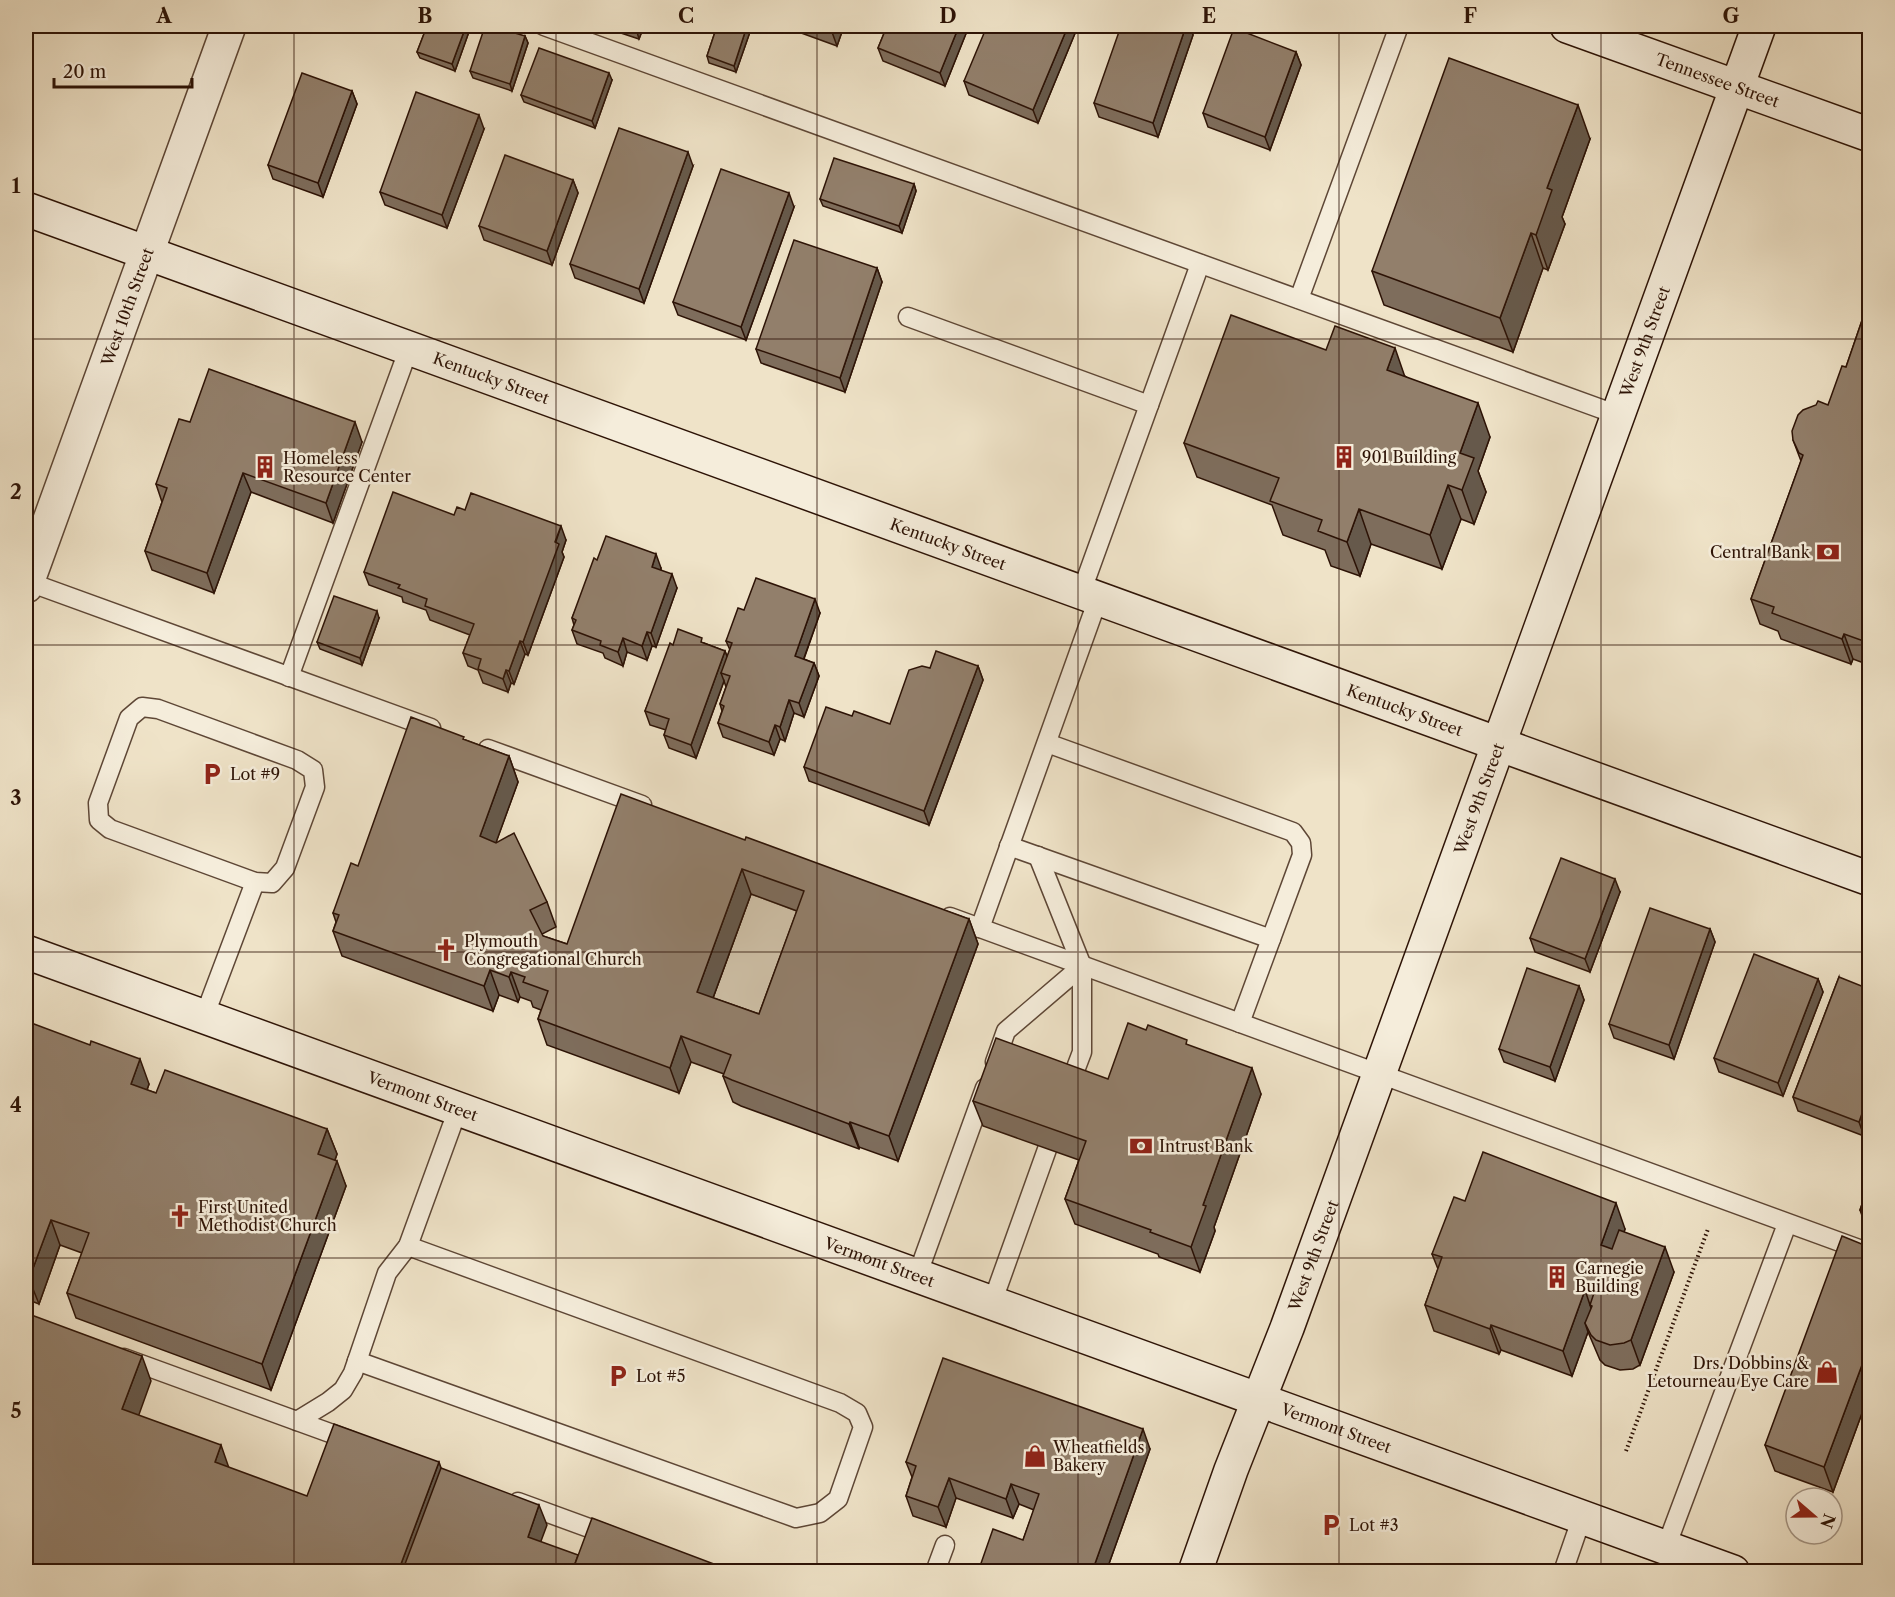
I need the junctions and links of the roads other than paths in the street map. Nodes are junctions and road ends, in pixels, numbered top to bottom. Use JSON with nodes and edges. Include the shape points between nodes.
{"nodes":[{"id":1,"x":229,"y":26,"type":"edge"},
{"id":2,"x":544,"y":26,"type":"edge"},
{"id":3,"x":1399,"y":26,"type":"edge"},
{"id":4,"x":1568,"y":26,"type":"edge"},
{"id":5,"x":1759,"y":26,"type":"edge"},
{"id":6,"x":1737,"y":87,"type":"junction"},
{"id":7,"x":1869,"y":135,"type":"edge"},
{"id":8,"x":26,"y":208,"type":"edge"},
{"id":9,"x":146,"y":252,"type":"junction"},
{"id":10,"x":1200,"y":264,"type":"junction"},
{"id":11,"x":1299,"y":299,"type":"junction"},
{"id":12,"x":908,"y":317,"type":"dead end"},
{"id":13,"x":409,"y":348,"type":"junction"},
{"id":14,"x":1149,"y":405,"type":"junction"},
{"id":15,"x":1618,"y":415,"type":"junction"},
{"id":16,"x":26,"y":583,"type":"edge"},
{"id":17,"x":1089,"y":596,"type":"junction"},
{"id":18,"x":289,"y":677,"type":"junction"},
{"id":19,"x":446,"y":734,"type":"edge"},
{"id":20,"x":468,"y":742,"type":"edge"},
{"id":21,"x":1047,"y":743,"type":"junction"},
{"id":22,"x":1498,"y":745,"type":"junction"},
{"id":23,"x":658,"y":811,"type":"edge"},
{"id":24,"x":1009,"y":846,"type":"junction"},
{"id":25,"x":1038,"y":856,"type":"junction"},
{"id":26,"x":1869,"y":879,"type":"edge"},
{"id":27,"x":255,"y":882,"type":"junction"},
{"id":28,"x":936,"y":912,"type":"edge"},
{"id":29,"x":980,"y":928,"type":"junction"},
{"id":30,"x":1271,"y":939,"type":"junction"},
{"id":31,"x":26,"y":952,"type":"edge"},
{"id":32,"x":1082,"y":966,"type":"junction"},
{"id":33,"x":204,"y":1017,"type":"junction"},
{"id":34,"x":1240,"y":1023,"type":"junction"},
{"id":35,"x":1378,"y":1074,"type":"junction"},
{"id":36,"x":458,"y":1109,"type":"junction"},
{"id":37,"x":1787,"y":1224,"type":"junction"},
{"id":38,"x":408,"y":1246,"type":"junction"},
{"id":39,"x":1869,"y":1253,"type":"edge"},
{"id":40,"x":916,"y":1276,"type":"junction"},
{"id":41,"x":992,"y":1303,"type":"junction"},
{"id":42,"x":112,"y":1354,"type":"edge"},
{"id":43,"x":357,"y":1361,"type":"junction"},
{"id":44,"x":1259,"y":1400,"type":"junction"},
{"id":45,"x":297,"y":1421,"type":"junction"},
{"id":46,"x":363,"y":1446,"type":"edge"},
{"id":47,"x":497,"y":1494,"type":"edge"},
{"id":48,"x":1582,"y":1517,"type":"junction"},
{"id":49,"x":631,"y":1543,"type":"edge"},
{"id":50,"x":945,"y":1545,"type":"dead end"},
{"id":51,"x":1666,"y":1547,"type":"junction"},
{"id":52,"x":935,"y":1572,"type":"edge"},
{"id":53,"x":1195,"y":1572,"type":"edge"},
{"id":54,"x":1563,"y":1572,"type":"edge"},
{"id":55,"x":1733,"y":1572,"type":"edge"}],
"edges":[{"from":1,"to":9,"type":"street","name":"West 10th Street"},
{"from":2,"to":10,"type":"lane"},
{"from":3,"to":11,"type":"lane"},
{"from":4,"to":6,"type":"street","name":"Tennessee Street"},
{"from":5,"to":6,"type":"street","name":"West 9th Street"},
{"from":6,"to":7,"type":"street","name":"Tennessee Street"},
{"from":6,"to":15,"type":"street","name":"West 9th Street"},
{"from":8,"to":9,"type":"street","name":"Kentucky Street"},
{"from":9,"to":13,"type":"street","name":"Kentucky Street"},
{"from":9,"to":16,"type":"street","name":"West 10th Street"},
{"from":10,"to":11,"type":"lane"},
{"from":10,"to":14,"type":"lane"},
{"from":11,"to":15,"type":"lane"},
{"from":12,"to":14,"type":"lane"},
{"from":13,"to":17,"type":"street","name":"Kentucky Street"},
{"from":13,"to":18,"type":"lane"},
{"from":14,"to":17,"type":"lane"},
{"from":15,"to":22,"type":"street","name":"West 9th Street"},
{"from":16,"to":18,"type":"lane"},
{"from":17,"to":21,"type":"lane"},
{"from":17,"to":22,"type":"street","name":"Kentucky Street"},
{"from":18,"to":19,"type":"lane"},
{"from":20,"to":23,"type":"lane"},
{"from":21,"to":24,"type":"lane"},
{"from":21,"to":30,"type":"lane","via":[[1293,832],[1301,843],[1302,855]]},
{"from":22,"to":26,"type":"street","name":"Kentucky Street"},
{"from":22,"to":35,"type":"street","name":"West 9th Street"},
{"from":24,"to":25,"type":"lane"},
{"from":24,"to":29,"type":"lane"},
{"from":25,"to":30,"type":"lane"},
{"from":25,"to":32,"type":"lane"},
{"from":27,"to":27,"type":"lane","via":[[272,883],[285,868],[315,787],[313,770],[297,760],[158,709],[141,707],[129,718],[98,803],[99,820],[110,829]]},
{"from":27,"to":33,"type":"lane"},
{"from":28,"to":29,"type":"lane"},
{"from":29,"to":32,"type":"lane"},
{"from":30,"to":34,"type":"lane"},
{"from":31,"to":33,"type":"street","name":"Vermont Street"},
{"from":32,"to":34,"type":"lane"},
{"from":32,"to":40,"type":"lane","via":[[1006,1031]]},
{"from":32,"to":41,"type":"lane","via":[[1082,1052]]},
{"from":33,"to":36,"type":"street","name":"Vermont Street"},
{"from":34,"to":35,"type":"lane"},
{"from":35,"to":37,"type":"lane"},
{"from":35,"to":44,"type":"street","name":"West 9th Street"},
{"from":36,"to":38,"type":"lane"},
{"from":36,"to":40,"type":"street","name":"Vermont Street"},
{"from":37,"to":39,"type":"lane"},
{"from":37,"to":51,"type":"lane"},
{"from":38,"to":43,"type":"lane","via":[[387,1273]]},
{"from":38,"to":43,"type":"lane","via":[[840,1403],[857,1413],[863,1427],[838,1499],[820,1513],[795,1518]]},
{"from":40,"to":41,"type":"street","name":"Vermont Street"},
{"from":41,"to":44,"type":"street","name":"Vermont Street"},
{"from":42,"to":45,"type":"lane"},
{"from":43,"to":45,"type":"lane","via":[[343,1390]]},
{"from":44,"to":48,"type":"street","name":"Vermont Street"},
{"from":44,"to":53,"type":"street","name":"West 9th Street"},
{"from":45,"to":46,"type":"lane"},
{"from":47,"to":49,"type":"lane"},
{"from":48,"to":51,"type":"street","name":"Vermont Street"},
{"from":48,"to":54,"type":"lane"},
{"from":50,"to":52,"type":"lane"},
{"from":51,"to":55,"type":"street","name":"Vermont Street"}]}
